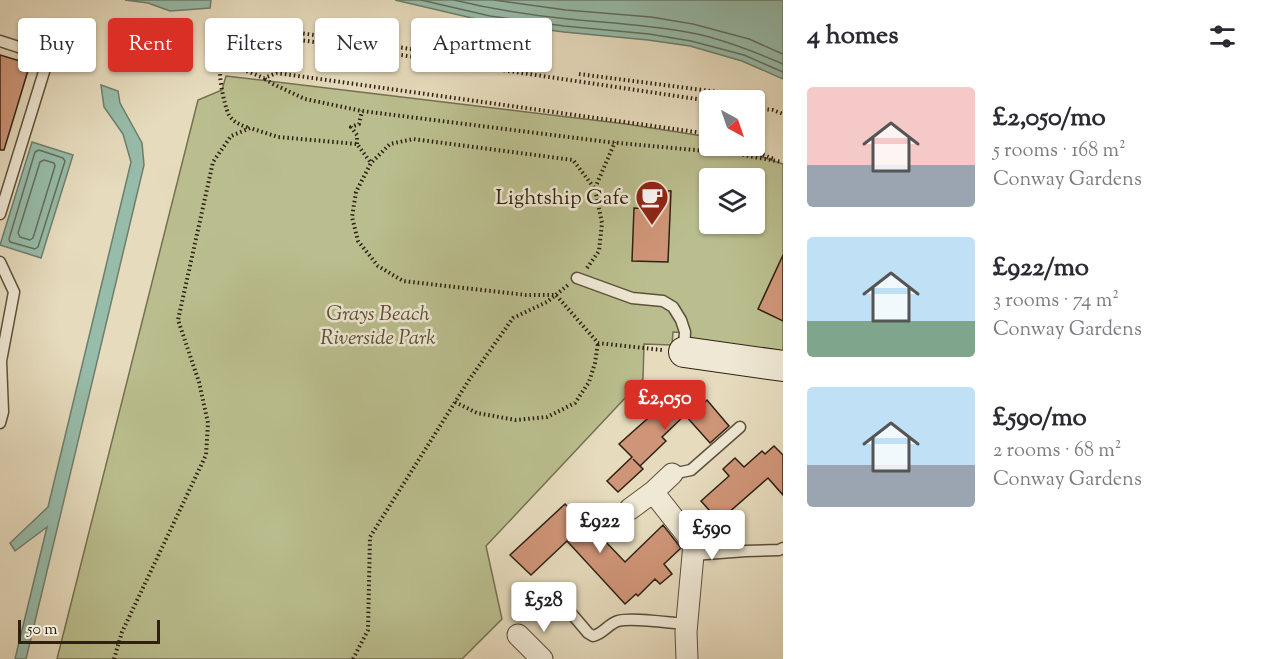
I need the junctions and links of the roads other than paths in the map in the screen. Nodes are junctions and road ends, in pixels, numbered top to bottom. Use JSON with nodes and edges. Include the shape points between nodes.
{"nodes":[{"id":1,"x":0,"y":41,"type":"edge"},
{"id":2,"x":0,"y":214,"type":"edge"},
{"id":3,"x":0,"y":262,"type":"edge"},
{"id":4,"x":577,"y":278,"type":"road end"},
{"id":5,"x":684,"y":352,"type":"joint"},
{"id":6,"x":783,"y":366,"type":"edge"},
{"id":7,"x":1,"y":416,"type":"edge"},
{"id":8,"x":740,"y":427,"type":"dead end"},
{"id":9,"x":672,"y":474,"type":"joint"},
{"id":10,"x":653,"y":492,"type":"junction"},
{"id":11,"x":630,"y":509,"type":"dead end"},
{"id":12,"x":783,"y":548,"type":"edge"},
{"id":13,"x":693,"y":555,"type":"junction"},
{"id":14,"x":560,"y":600,"type":"dead end"},
{"id":15,"x":686,"y":624,"type":"junction"},
{"id":16,"x":518,"y":635,"type":"dead end"},
{"id":17,"x":542,"y":659,"type":"edge"},
{"id":18,"x":687,"y":659,"type":"edge"}],
"edges":[{"from":1,"to":2,"type":"lane","via":[[37,53],[47,62]]},
{"from":3,"to":7,"type":"lane","via":[[14,292],[1,361]]},
{"from":4,"to":5,"type":"lane","via":[[632,298],[663,301],[681,320]]},
{"from":5,"to":6,"type":"main road"},
{"from":8,"to":9,"type":"lane","via":[[691,470]]},
{"from":9,"to":10,"type":"street"},
{"from":10,"to":11,"type":"street"},
{"from":10,"to":13,"type":"street","via":[[694,544]]},
{"from":12,"to":13,"type":"lane"},
{"from":13,"to":15,"type":"street"},
{"from":14,"to":15,"type":"lane","via":[[593,636],[617,621]]},
{"from":15,"to":18,"type":"street"},
{"from":16,"to":17,"type":"street"}]}
